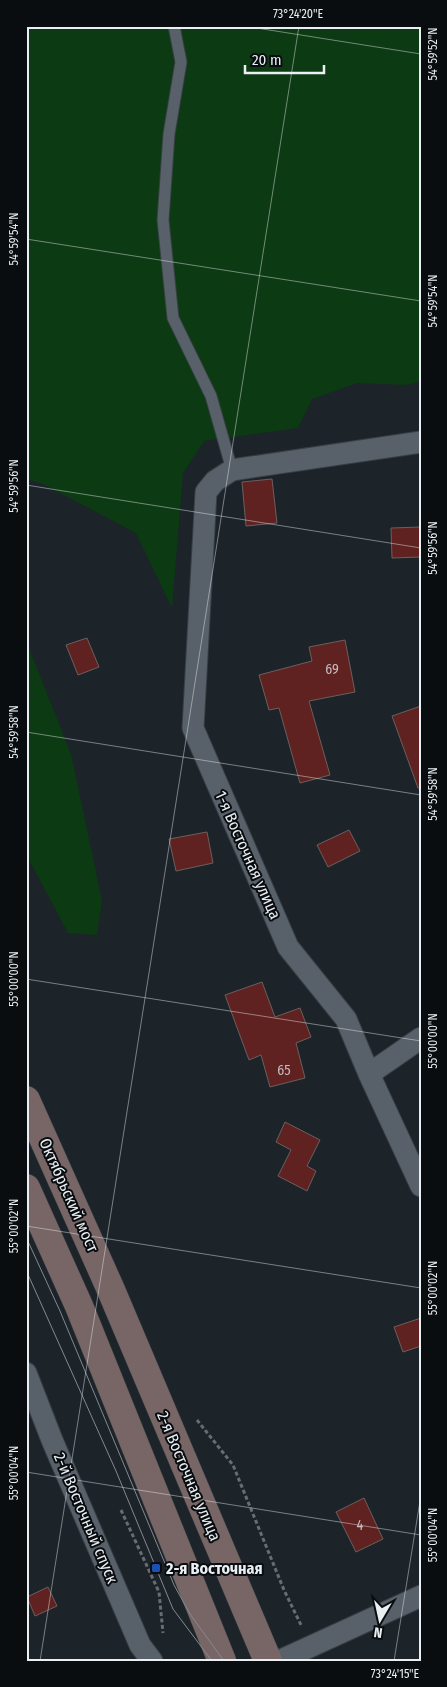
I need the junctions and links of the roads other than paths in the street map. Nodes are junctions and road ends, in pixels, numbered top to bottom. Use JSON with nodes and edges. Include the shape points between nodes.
{"nodes":[{"id":1,"x":174,"y":26,"type":"edge"},
{"id":2,"x":421,"y":425,"type":"edge"},
{"id":3,"x":421,"y":442,"type":"edge"},
{"id":4,"x":398,"y":445,"type":"junction"},
{"id":5,"x":232,"y":470,"type":"junction"},
{"id":6,"x":421,"y":1038,"type":"edge"},
{"id":7,"x":369,"y":1074,"type":"junction"},
{"id":8,"x":26,"y":1100,"type":"edge"},
{"id":9,"x":421,"y":1186,"type":"edge"},
{"id":10,"x":26,"y":1188,"type":"edge"},
{"id":11,"x":111,"y":1290,"type":"joint"},
{"id":12,"x":26,"y":1373,"type":"edge"},
{"id":13,"x":421,"y":1596,"type":"edge"},
{"id":14,"x":152,"y":1661,"type":"edge"},
{"id":15,"x":222,"y":1661,"type":"edge"},
{"id":16,"x":268,"y":1661,"type":"edge"},
{"id":17,"x":279,"y":1661,"type":"edge"}],
"edges":[{"from":1,"to":5,"type":"lane","via":[[181,62],[169,134],[163,220],[173,318],[212,396]]},
{"from":2,"to":4,"type":"street"},
{"from":3,"to":4,"type":"street"},
{"from":4,"to":5,"type":"street"},
{"from":5,"to":7,"type":"street","name":"1-я Восточная улица","via":[[215,481],[206,492],[192,728],[288,946],[346,1019]]},
{"from":6,"to":7,"type":"street"},
{"from":7,"to":9,"type":"street","name":"1-я Восточная улица"},
{"from":8,"to":11,"type":"main road","name":"Октябрьский мост"},
{"from":10,"to":15,"type":"main road","via":[[79,1306]]},
{"from":11,"to":16,"type":"main road","name":"2-я Восточная улица"},
{"from":12,"to":14,"type":"street","name":"2-й Восточный спуск","via":[[140,1644]]},
{"from":13,"to":17,"type":"street"}]}
